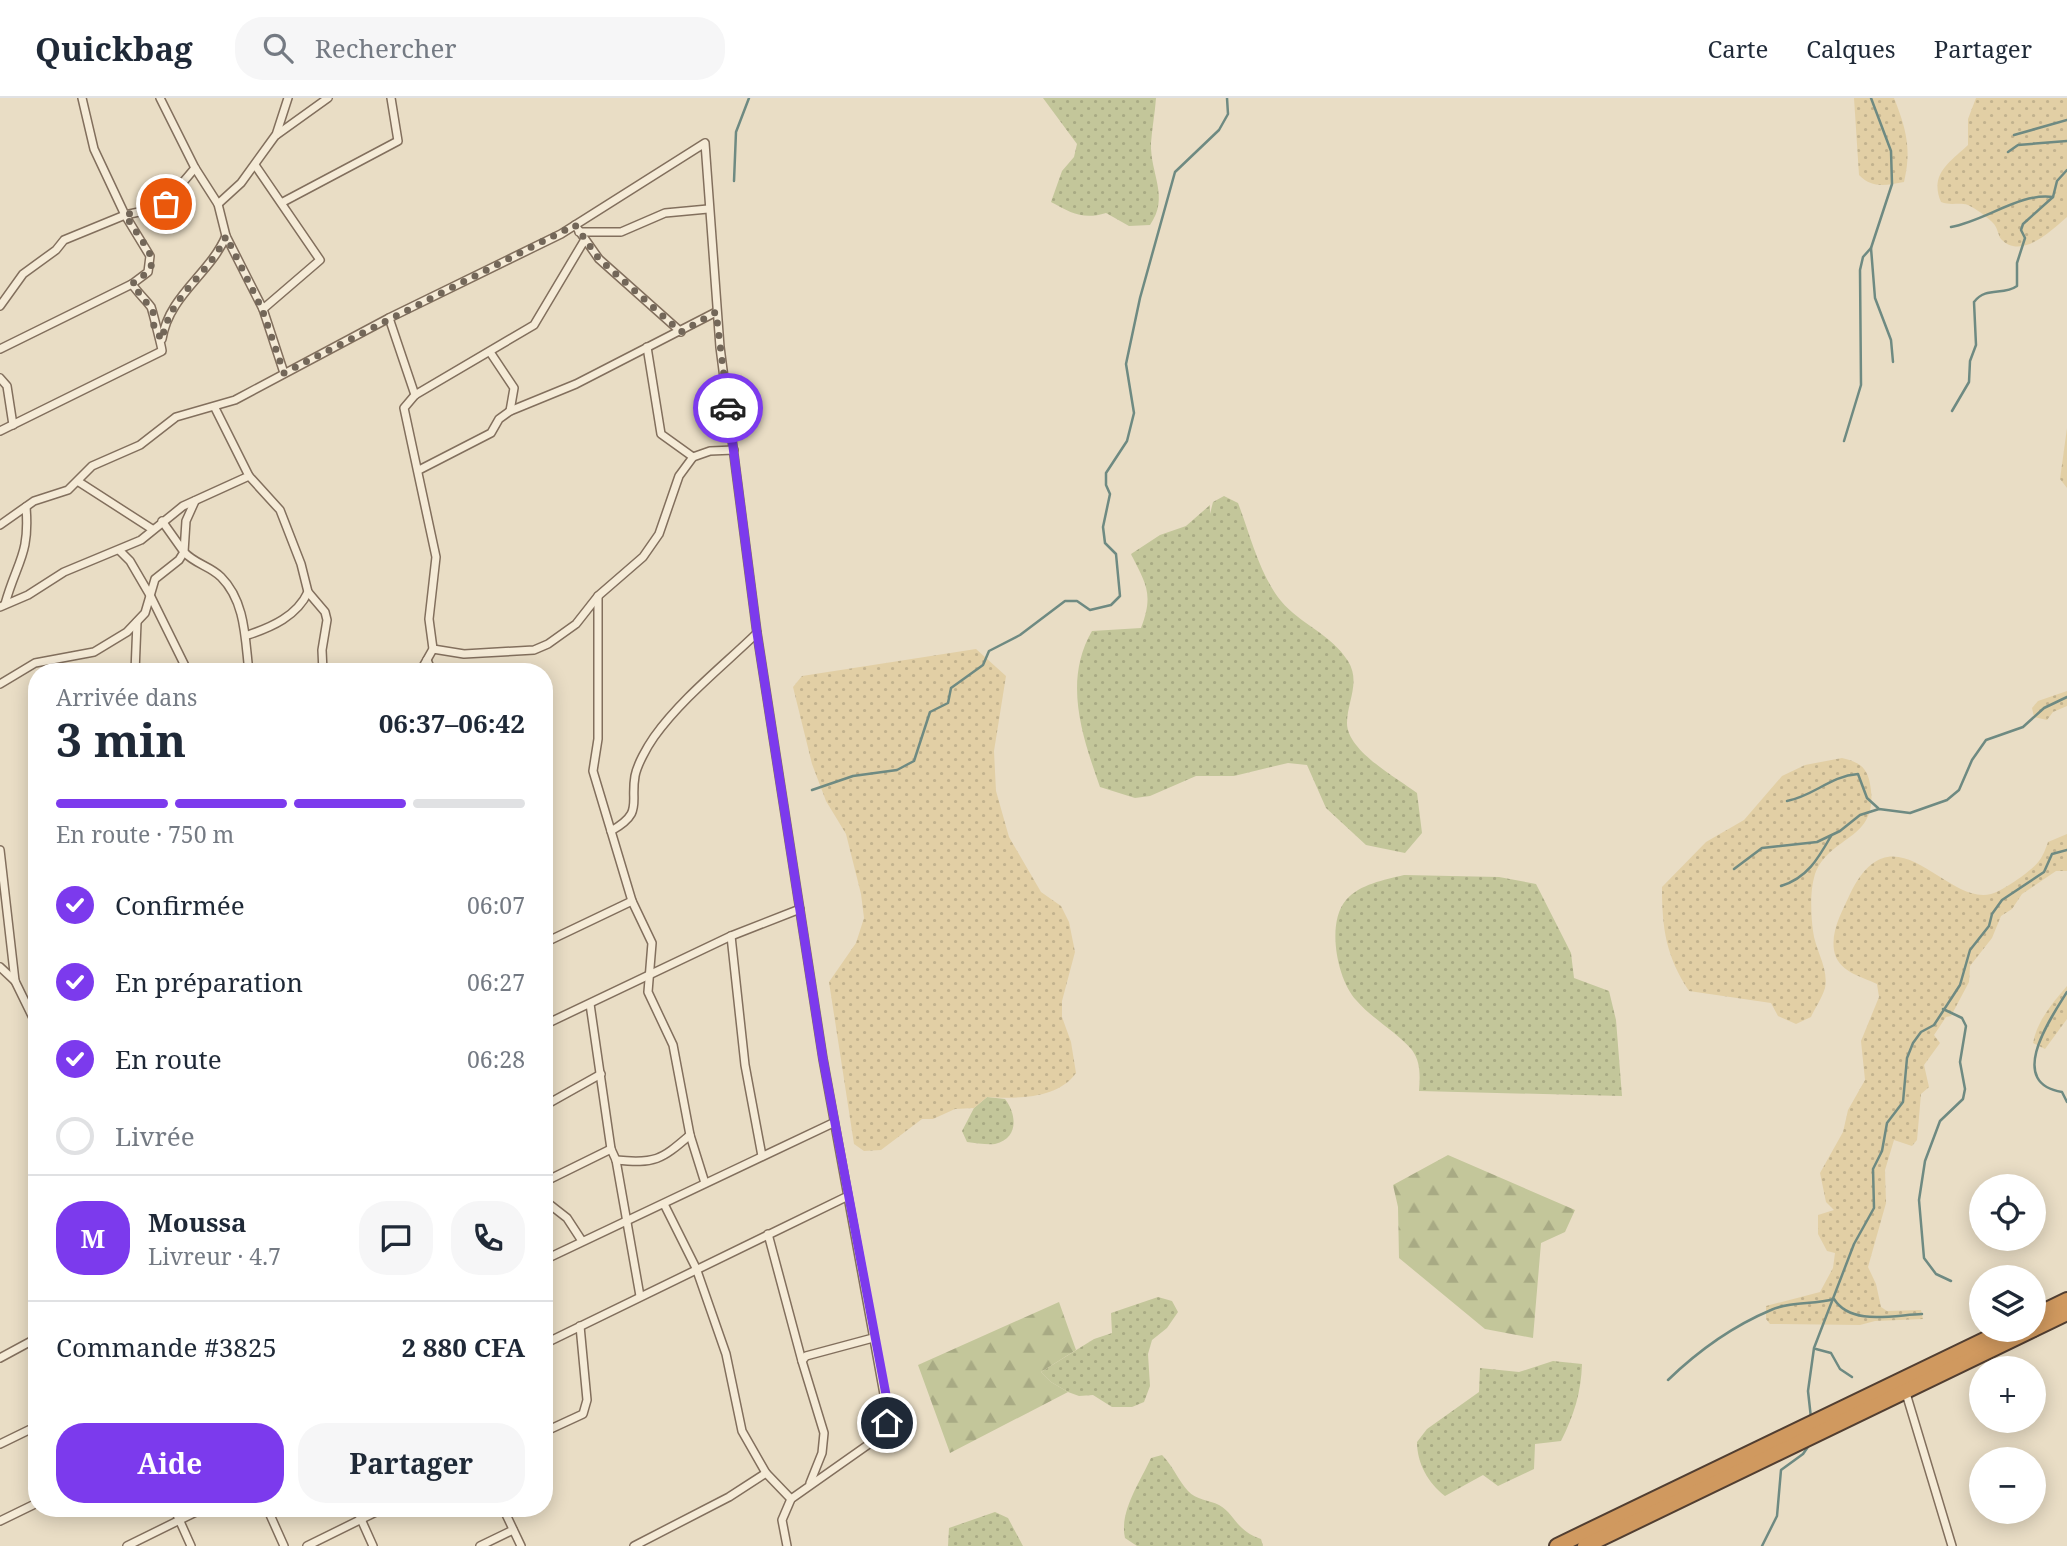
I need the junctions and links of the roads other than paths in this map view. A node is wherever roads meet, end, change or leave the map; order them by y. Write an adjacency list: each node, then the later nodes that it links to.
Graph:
1 (82, 98): 12 (street)
2 (160, 98): 8 (street)
3 (288, 98): 6 (street)
4 (328, 98): 6 (street)
5 (391, 98): 9 (street)
6 (275, 136): 7 (street)
7 (255, 166): 9 (street); 10 (street)
8 (195, 168): 10 (street); 12 (street)
9 (283, 202): 18 (street)
10 (218, 204): 14 (street)
11 (708, 209): 13 (street); 13 (street); 19 (street)
12 (125, 215): 16 (street); 17 (street)
13 (577, 228): 15 (street); 20 (street)
14 (226, 236): 18 (street); 22 (street)
15 (584, 241): 21 (street); 25 (street)
16 (132, 284): 22 (street); 24 (street)
17 (0, 306)
18 (262, 309): 26 (street)
19 (716, 312): 21 (street); 33 (street)
20 (389, 318): 26 (street); 28 (street)
21 (681, 332): 23 (street)
22 (162, 340): 31 (street)
23 (647, 347): 30 (street); 34 (street)
24 (0, 349)
25 (490, 352): 28 (street); 30 (street)
26 (284, 373): 29 (street)
27 (0, 378): 31 (street)
28 (415, 395): 35 (street)
29 (215, 408): 36 (street); 37 (street)
30 (510, 411): 35 (street)
31 (6, 428): 32 (street)
32 (0, 439)
33 (734, 450): 34 (street); 50 (street)
34 (693, 457): 46 (street)
35 (419, 470): 52 (street)
36 (249, 476): 38 (street); 45 (street)
37 (79, 482): 39 (street); 42 (street)
38 (195, 501): 40 (street); 44 (street)
39 (26, 507): 41 (street); 48 (street)
40 (162, 521): 42 (street); 44 (street)
41 (0, 525)
42 (152, 529): 43 (street)
43 (119, 550): 47 (street); 48 (street)
44 (184, 552): 47 (street); 51 (street)
45 (308, 592): 51 (street); 58 (street)
46 (598, 596): 52 (street); 63 (street)
47 (151, 597): 49 (street); 56 (street)
48 (3, 605)
49 (136, 622): 54 (street); 55 (street)
50 (757, 633): 63 (street); 66 (street)
51 (248, 635): 57 (street)
52 (433, 649): 53 (street)
53 (427, 660): 59 (street); 60 (street)
54 (38, 663)
55 (135, 663)
56 (184, 663)
57 (249, 663)
58 (323, 663)
59 (425, 663)
60 (428, 663)
61 (28, 669): 62 (street)
62 (0, 684)
63 (611, 831): 65 (street)
64 (0, 850): 71 (street)
65 (632, 901): 68 (street); 70 (street)
66 (800, 909): 67 (street); 77 (street)
67 (731, 936): 70 (street); 80 (street)
68 (553, 939)
69 (0, 967): 71 (street)
70 (648, 976): 72 (street); 78 (street)
71 (15, 981): 73 (street)
72 (590, 1004): 74 (street); 75 (street)
73 (28, 1008)
74 (553, 1021)
75 (601, 1074): 76 (street); 79 (street)
76 (553, 1101)
77 (834, 1123): 80 (street); 84 (street)
78 (690, 1135): 81 (street); 83 (street)
79 (611, 1149): 81 (street); 82 (street)
80 (762, 1156): 83 (street)
81 (616, 1160): 87 (street)
82 (553, 1178)
83 (705, 1183): 85 (street)
84 (846, 1197): 88 (street); 98 (street)
85 (664, 1204): 87 (street); 91 (street)
86 (553, 1207): 89 (street)
87 (626, 1220): 89 (street); 92 (street)
88 (768, 1234): 91 (street); 104 (street)
89 (582, 1241): 90 (street)
90 (553, 1256)
91 (696, 1268): 92 (street); 109 (street)
92 (640, 1296): 97 (street)
93 (2067, 1300): 94 (highway)
94 (2046, 1310)
95 (2067, 1313): 96 (highway)
96 (2046, 1324)
97 (580, 1326): 99 (street); 106 (street)
98 (873, 1338): 104 (street); 110 (street)
99 (553, 1340)
100 (1979, 1342): 132 (highway)
101 (2007, 1342): 105 (highway)
102 (28, 1343): 103 (street)
103 (0, 1358)
104 (802, 1361): 110 (street)
105 (1905, 1390): 133 (highway); 134 (street)
106 (553, 1428)
107 (28, 1430): 108 (street)
108 (0, 1444)
109 (766, 1473): 111 (street); 130 (street)
110 (809, 1483): 111 (street)
111 (791, 1499): 131 (street)
112 (28, 1507): 120 (street)
113 (177, 1517): 121 (street)
114 (187, 1517): 121 (street)
115 (271, 1517): 125 (street)
116 (360, 1517): 119 (street)
117 (367, 1517): 119 (street)
118 (507, 1517): 122 (street)
119 (361, 1520): 126 (street); 127 (street)
120 (0, 1521)
121 (179, 1521): 123 (street); 124 (street)
122 (513, 1530): 128 (street); 129 (street)
123 (127, 1546)
124 (191, 1546)
125 (284, 1546)
126 (307, 1546)
127 (373, 1546)
128 (480, 1546)
129 (521, 1546)
130 (634, 1546)
131 (787, 1546)
132 (1557, 1546)
133 (1585, 1546)
134 (1952, 1546)

